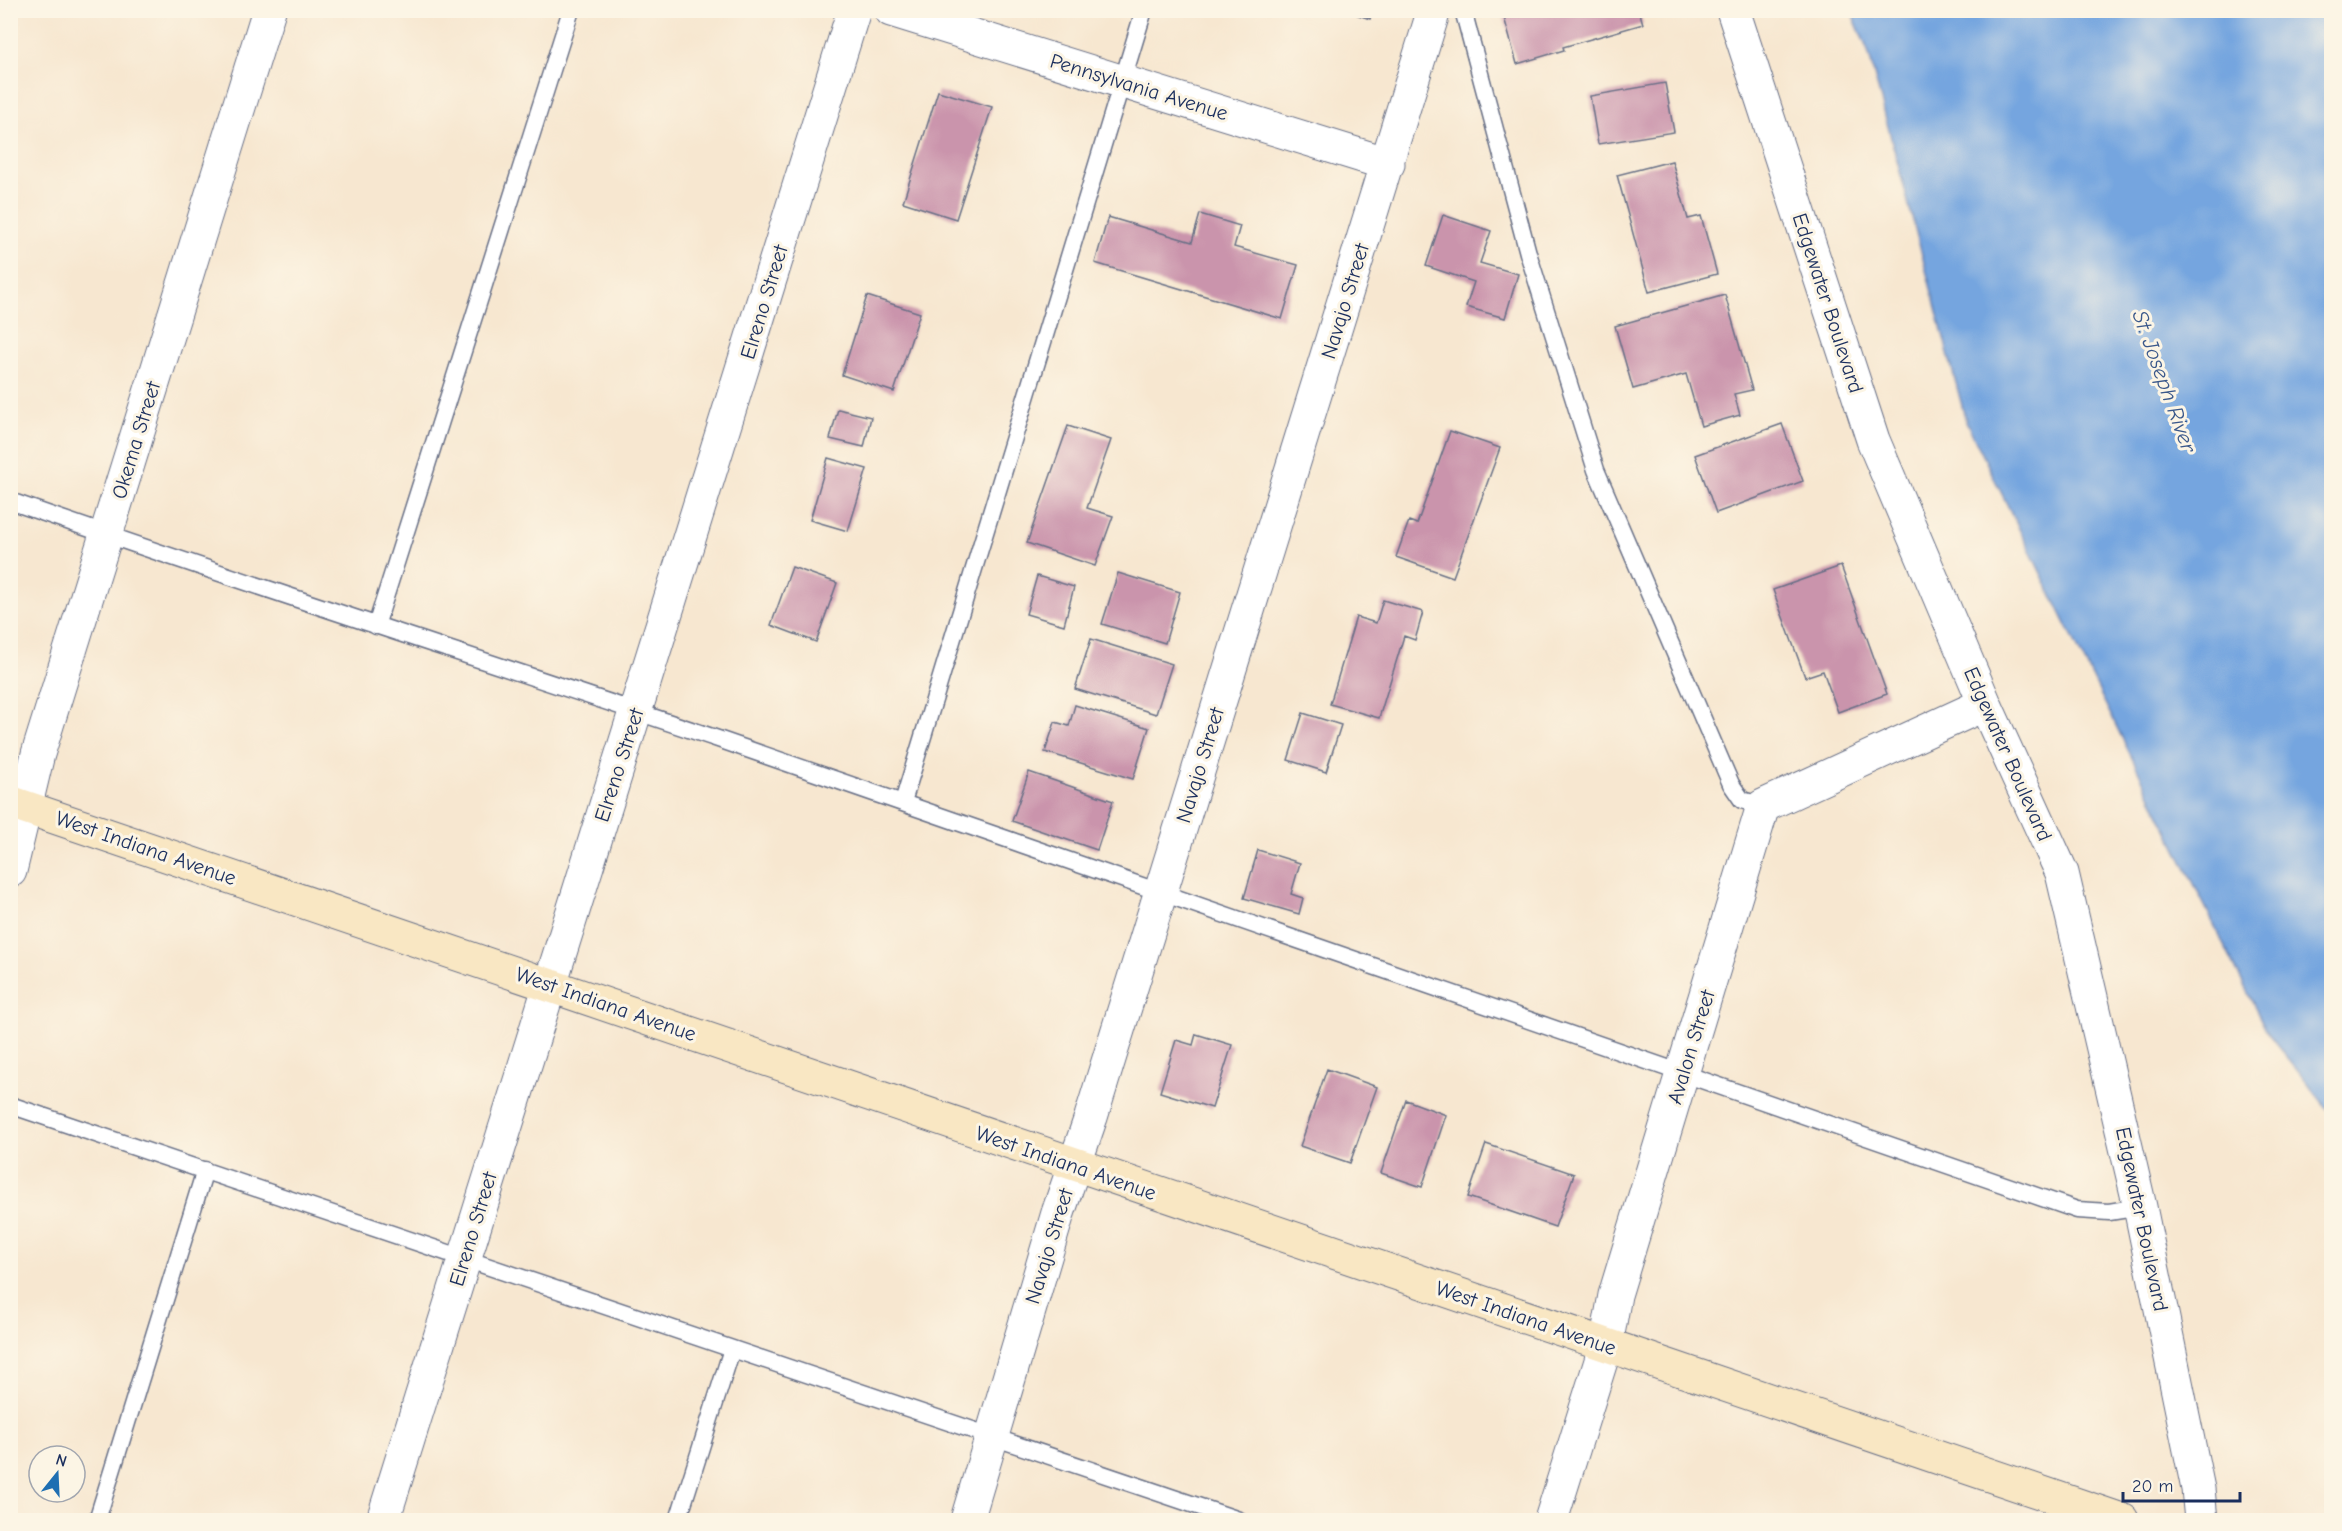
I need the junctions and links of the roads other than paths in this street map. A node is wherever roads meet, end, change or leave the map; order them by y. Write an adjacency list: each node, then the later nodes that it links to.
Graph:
1 (269, 10): 12 (street, Okema Street)
2 (571, 10): 13 (lane)
3 (854, 10): 15 (street, Elreno Street)
4 (891, 10): 9 (street, Pennsylvania Avenue)
5 (1144, 10): 9 (lane)
6 (1434, 10): 10 (street, Navajo Street)
7 (1463, 10): 18 (lane)
8 (1733, 10): 14 (street, Edgewater Boulevard)
9 (1121, 82): 10 (street, Pennsylvania Avenue); 16 (lane)
10 (1388, 164): 20 (street, Navajo Street)
11 (10, 501): 12 (lane)
12 (107, 535): 13 (lane); 17 (street, Okema Street)
13 (376, 626): 15 (lane)
14 (1985, 704): 18 (street); 26 (street, Edgewater Boulevard)
15 (636, 711): 16 (lane); 21 (street, Elreno Street)
16 (903, 802): 20 (lane)
17 (17, 804): 19 (street, Okema Street); 21 (street, West Indiana Avenue)
18 (1763, 806): 22 (street, Avalon Street)
19 (10, 871)
20 (1161, 890): 22 (lane); 24 (street, Navajo Street)
21 (549, 984): 24 (street, West Indiana Avenue); 27 (street, Elreno Street)
22 (1684, 1072): 26 (lane); 28 (street, Avalon Street)
23 (10, 1105): 25 (lane)
24 (1073, 1166): 28 (street, West Indiana Avenue); 30 (street, Navajo Street)
25 (205, 1170): 27 (lane); 31 (lane)
26 (2140, 1207): 38 (street, Edgewater Boulevard)
27 (464, 1258): 29 (lane); 32 (street, Elreno Street)
28 (1606, 1345): 36 (street, Avalon Street); 37 (street, West Indiana Avenue)
29 (732, 1349): 30 (lane); 33 (lane)
30 (992, 1437): 34 (street, Navajo Street); 35 (lane)
31 (97, 1521)
32 (383, 1521)
33 (678, 1521)
34 (968, 1521)
35 (1239, 1521)
36 (1551, 1521)
37 (2122, 1521)
38 (2201, 1521)

